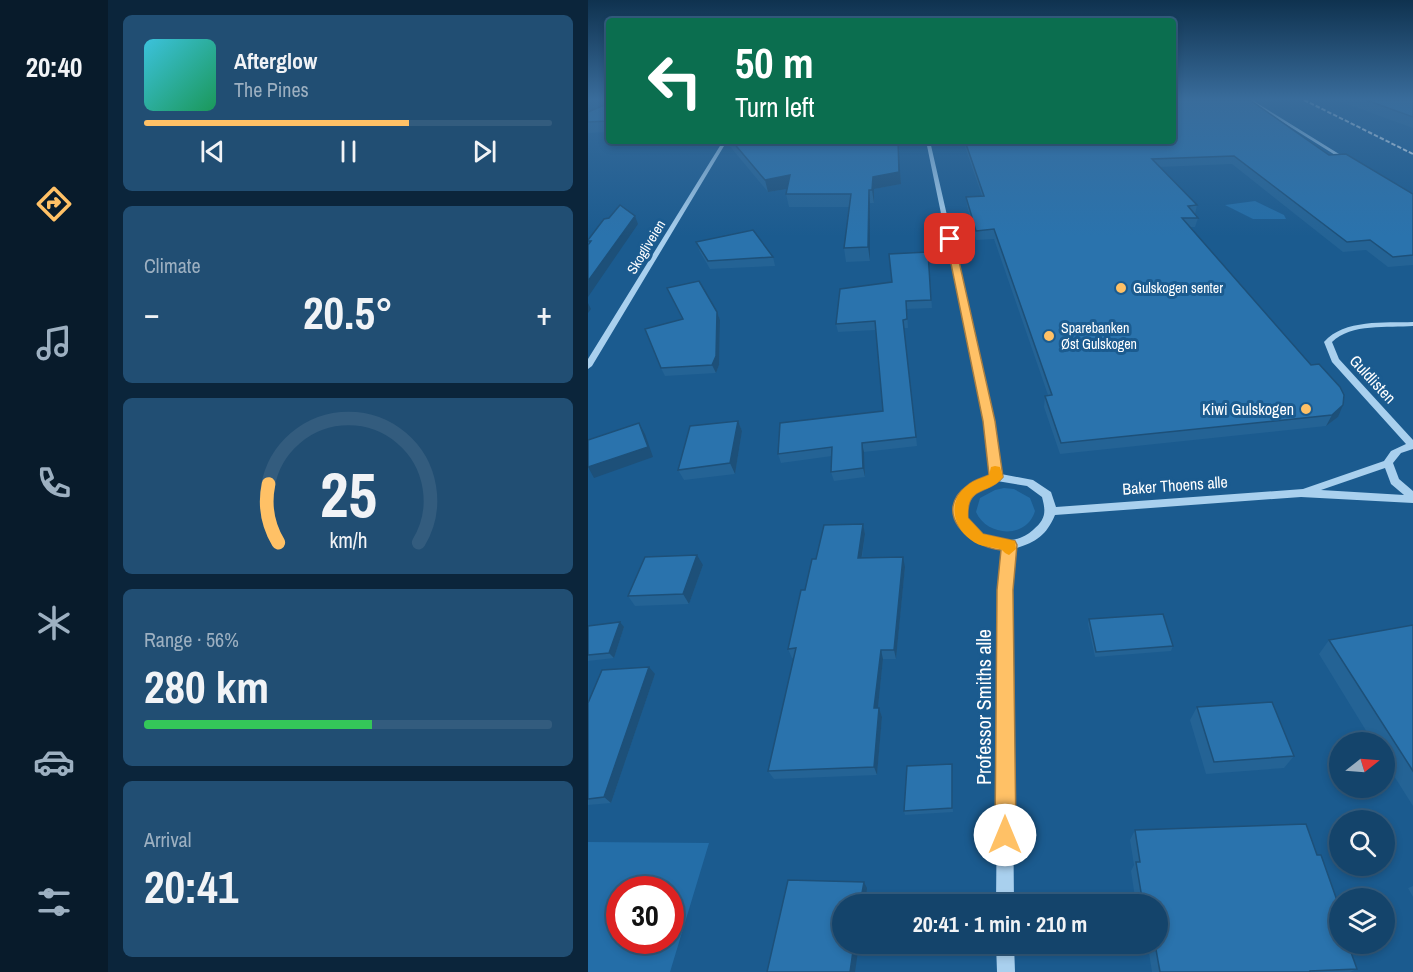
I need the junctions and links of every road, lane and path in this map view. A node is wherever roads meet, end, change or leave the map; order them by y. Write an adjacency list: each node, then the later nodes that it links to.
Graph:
1 (722, 145): 6 (street, Skogliveien)
2 (929, 145): 9 (street)
3 (1323, 145): 4 (street)
4 (1359, 167)
5 (1413, 324): 7 (street, Guldlisten)
6 (588, 366)
7 (1413, 446): 8 (street, Baker Thoens alle)
8 (1388, 463): 10 (street, Baker Thoens alle); 11 (street)
9 (996, 477): 12 (street); 13 (street)
10 (1301, 493): 11 (street, Baker Thoens alle); 12 (street, Baker Thoens alle)
11 (1413, 498)
12 (1052, 511): 13 (street)
13 (1009, 545): 14 (street, Professor Smiths alle)
14 (1005, 894)
15 (1005, 954): 16 (street)
16 (1006, 972)

